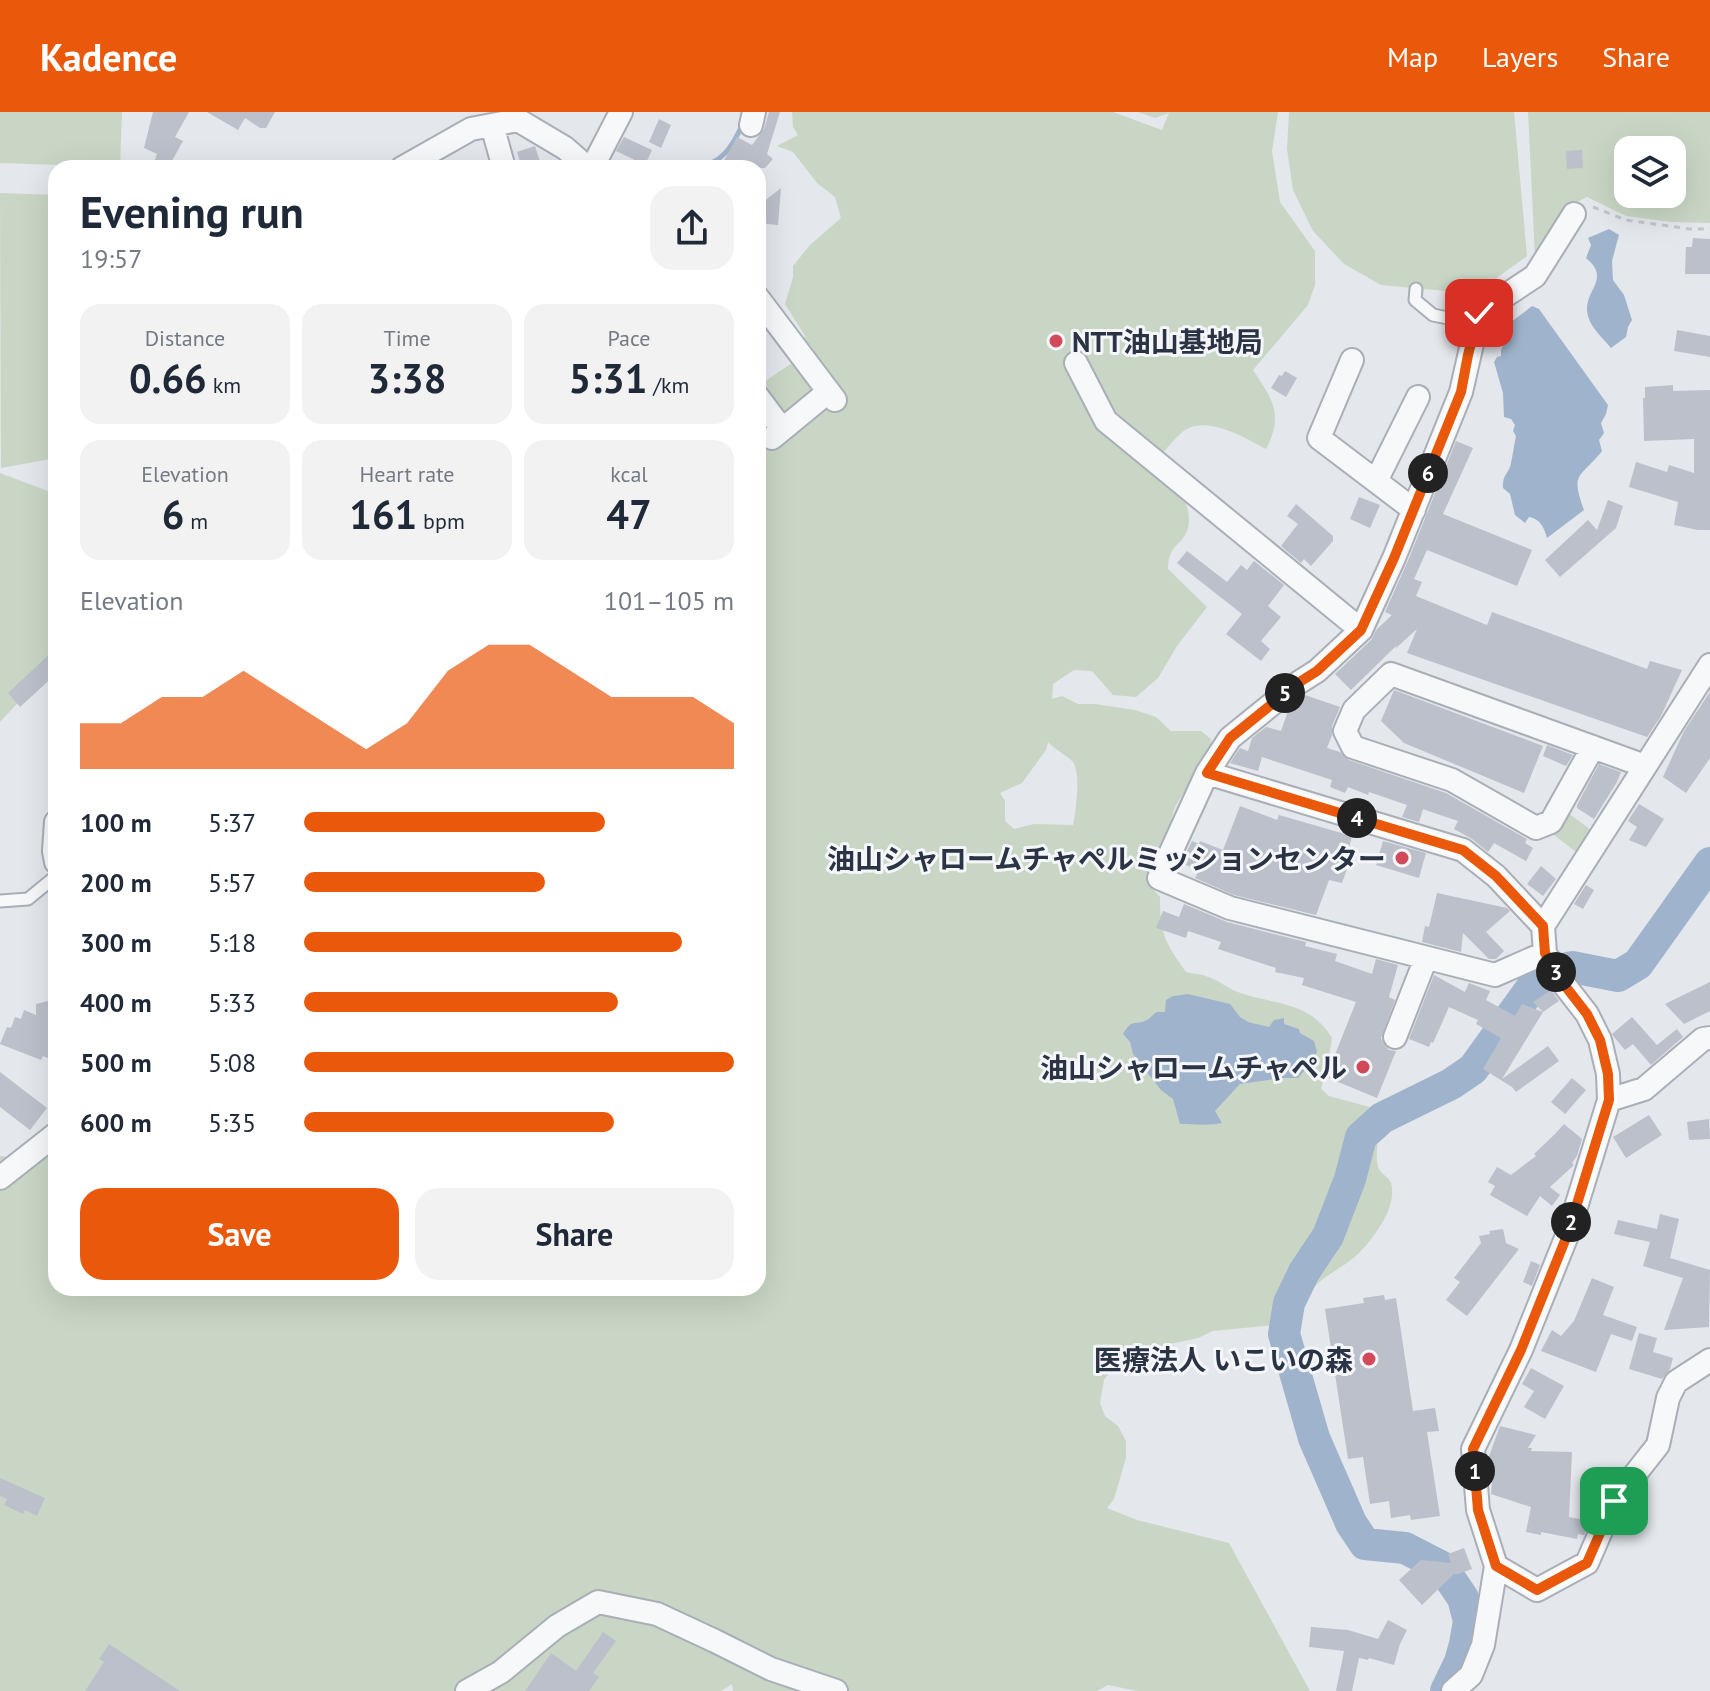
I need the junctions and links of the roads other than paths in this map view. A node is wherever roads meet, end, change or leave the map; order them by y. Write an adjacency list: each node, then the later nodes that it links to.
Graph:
1 (621, 112): 7 (street)
2 (519, 116): 3 (street); 6 (street)
3 (492, 125): 4 (street); 5 (street)
4 (416, 160)
5 (502, 160)
6 (580, 160)
7 (594, 160)
8 (1574, 214): 11 (street)
9 (1416, 289): 11 (lane)
10 (766, 309): 15 (street)
11 (1478, 320): 17 (street)
12 (1352, 360): 16 (street)
13 (1076, 363): 18 (street)
14 (1418, 397): 16 (street)
15 (766, 413)
16 (1376, 481): 17 (street)
17 (1414, 510): 18 (street)
18 (1361, 630): 22 (street)
19 (1710, 665): 21 (street)
20 (1593, 747): 20 (street); 21 (street)
21 (1645, 766): 25 (street)
22 (1207, 773): 25 (street); 27 (street)
23 (48, 883): 24 (lane)
24 (0, 901)
25 (1543, 926): 26 (street)
26 (1545, 953): 27 (street); 30 (street)
27 (1426, 958): 28 (street)
28 (1395, 1037)
29 (1710, 1038): 30 (street)
30 (1609, 1100): 34 (street)
31 (48, 1140): 32 (street)
32 (0, 1178)
33 (1710, 1360): 34 (street)
34 (1496, 1566): 37 (street)
35 (467, 1691): 36 (street)
36 (836, 1691)
37 (1453, 1691)

